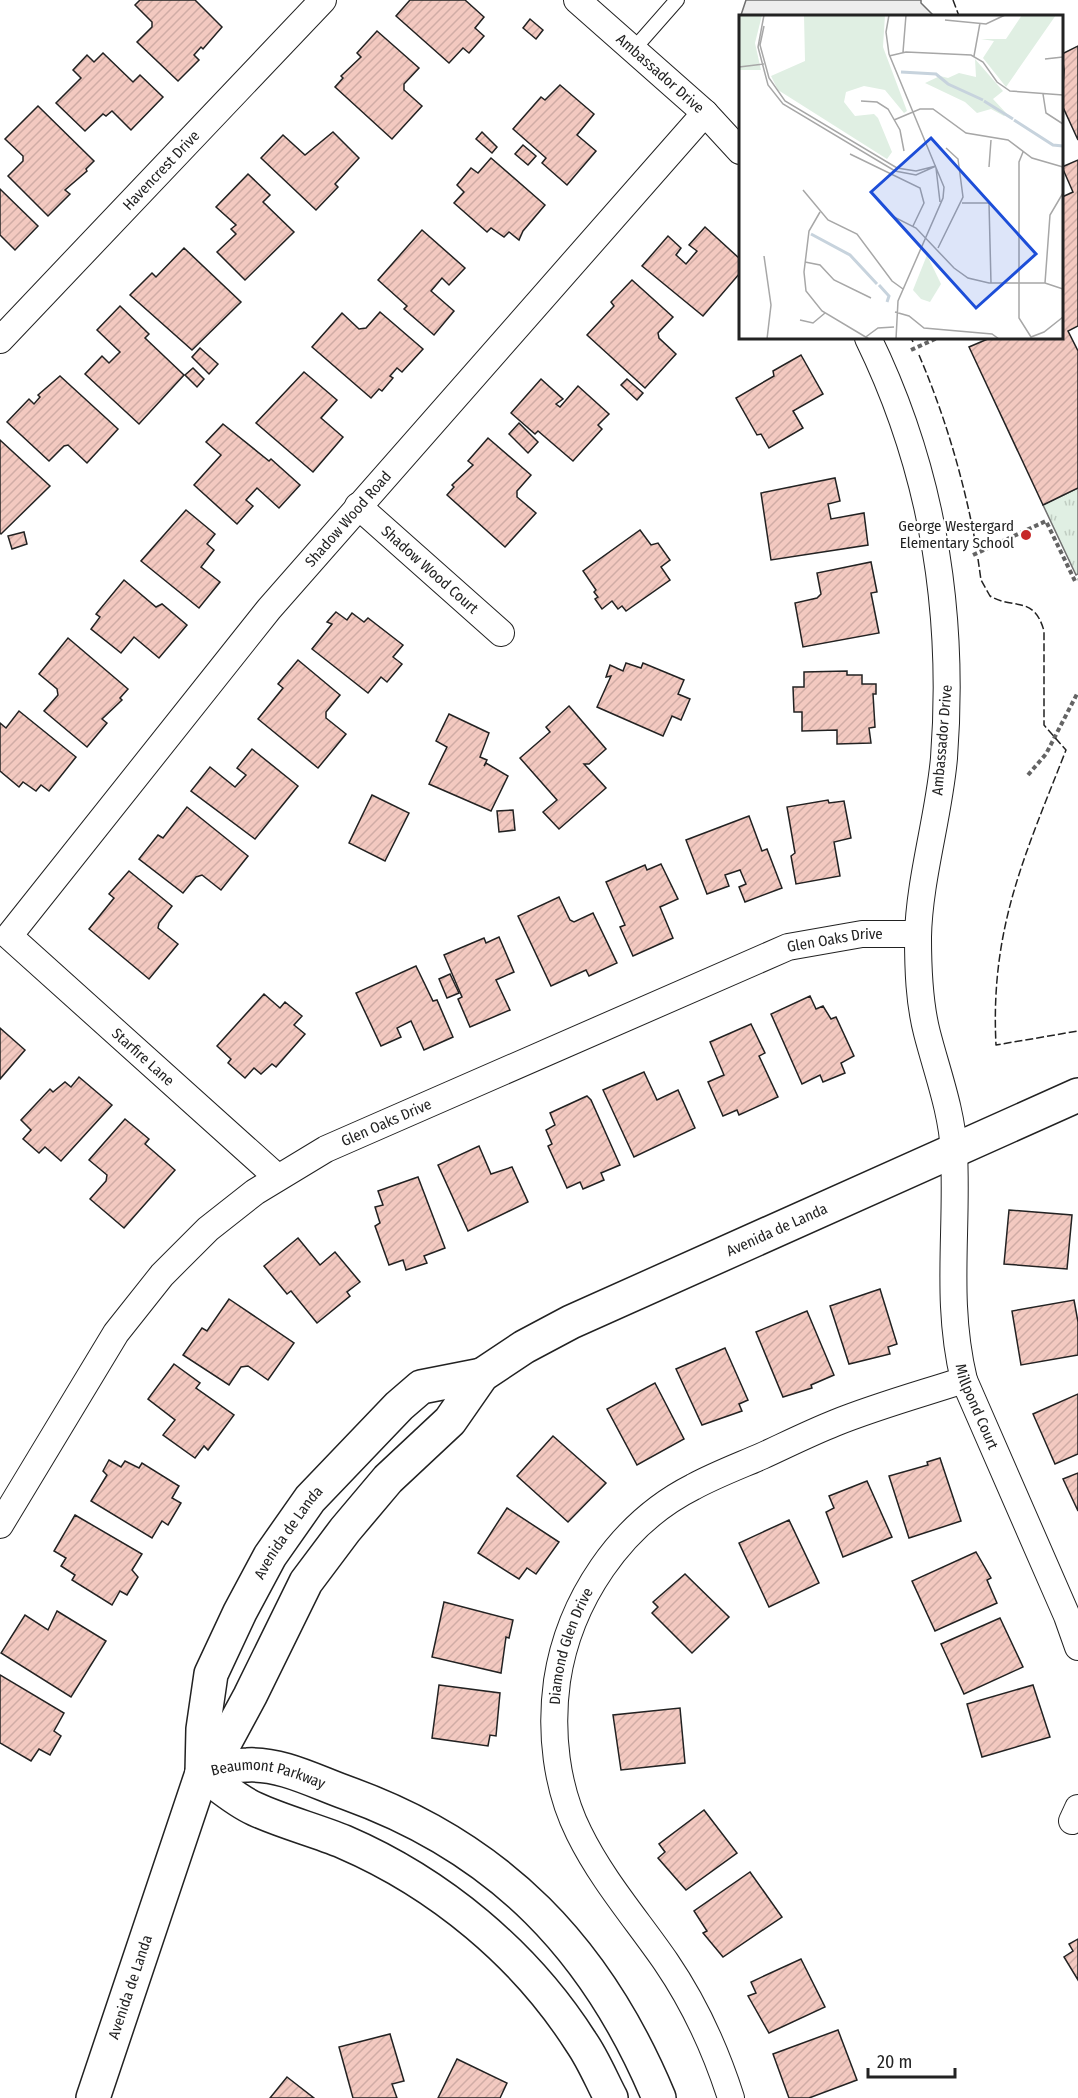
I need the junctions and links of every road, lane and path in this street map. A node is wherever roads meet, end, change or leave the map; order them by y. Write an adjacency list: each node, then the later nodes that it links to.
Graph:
1 (323, 0): 9 (street, Havencrest Drive)
2 (577, 0): 4 (street, Ambassador Drive)
3 (677, 0): 4 (lane)
4 (633, 50): 5 (street, Ambassador Drive)
5 (705, 113): 6 (street, Ambassador Drive); 11 (street, Shadow Wood Road)
6 (739, 149)
7 (868, 339): 17 (street, Ambassador Drive)
8 (935, 339): 10 (path)
9 (0, 340)
10 (912, 350)
11 (358, 506): 14 (street, Shadow Wood Court); 18 (street, Shadow Wood Road)
12 (973, 555): 13 (path)
13 (1078, 580)
14 (501, 633)
15 (1078, 692): 16 (path)
16 (1028, 775)
17 (918, 934): 20 (street, Ambassador Drive); 21 (street, Glen Oaks Drive)
18 (9, 936): 21 (street, Starfire Lane)
19 (1078, 1095): 20 (street, Avenida de Landa)
20 (954, 1150): 22 (street, Avenida de Landa); 23 (street, Millpond Court)
21 (277, 1177): 24 (street, Glen Oaks Drive)
22 (482, 1375): 26 (street, Avenida de Landa); 26 (street, Avenida de Landa)
23 (964, 1380): 25 (street, Millpond Court); 30 (street, Diamond Glen Drive)
24 (0, 1525)
25 (1078, 1647)
26 (202, 1773): 27 (street, Avenida de Landa); 28 (street, Beaumont Parkway); 29 (street, Beaumont Parkway)
27 (93, 2098)
28 (611, 2098)
29 (658, 2098)
30 (731, 2098)

